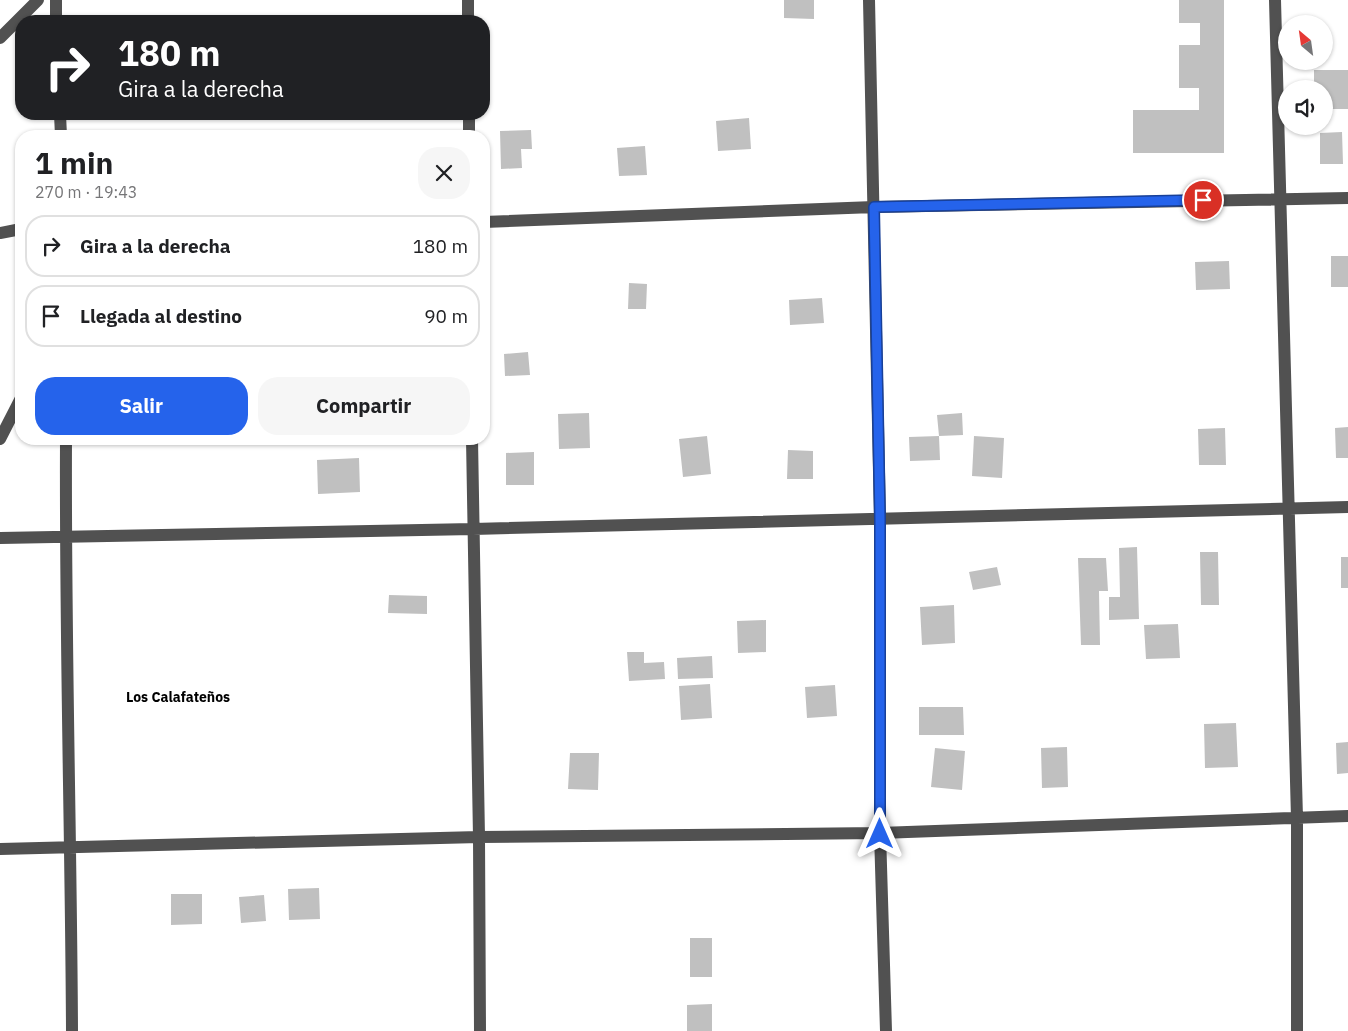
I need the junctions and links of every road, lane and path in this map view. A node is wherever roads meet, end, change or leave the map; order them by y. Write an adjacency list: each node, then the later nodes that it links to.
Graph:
1 (38, 0): 6 (street)
2 (56, 0): 7 (street)
3 (468, 0): 8 (street)
4 (869, 0): 13 (street)
5 (1275, 0): 12 (street)
6 (23, 15)
7 (56, 15)
8 (468, 15)
9 (15, 23): 10 (street)
10 (0, 38)
11 (1348, 198): 12 (street)
12 (1280, 199): 13 (street); 22 (street)
13 (874, 207): 14 (street); 23 (street)
14 (490, 222)
15 (15, 230): 16 (street)
16 (0, 232)
17 (15, 410): 18 (street)
18 (0, 439)
19 (66, 445): 25 (street)
20 (472, 445): 24 (street)
21 (1348, 507): 22 (street)
22 (1288, 508): 23 (street); 28 (street)
23 (880, 519): 24 (street); 29 (street)
24 (473, 530): 25 (street); 30 (street)
25 (65, 536): 26 (street); 31 (street)
26 (0, 538)
27 (1348, 816): 28 (street)
28 (1297, 818): 29 (street); 36 (street)
29 (880, 834): 30 (street); 35 (street)
30 (479, 837): 31 (street); 34 (street)
31 (72, 848): 32 (street); 33 (street)
32 (0, 849)
33 (72, 1031)
34 (480, 1031)
35 (886, 1031)
36 (1297, 1031)

